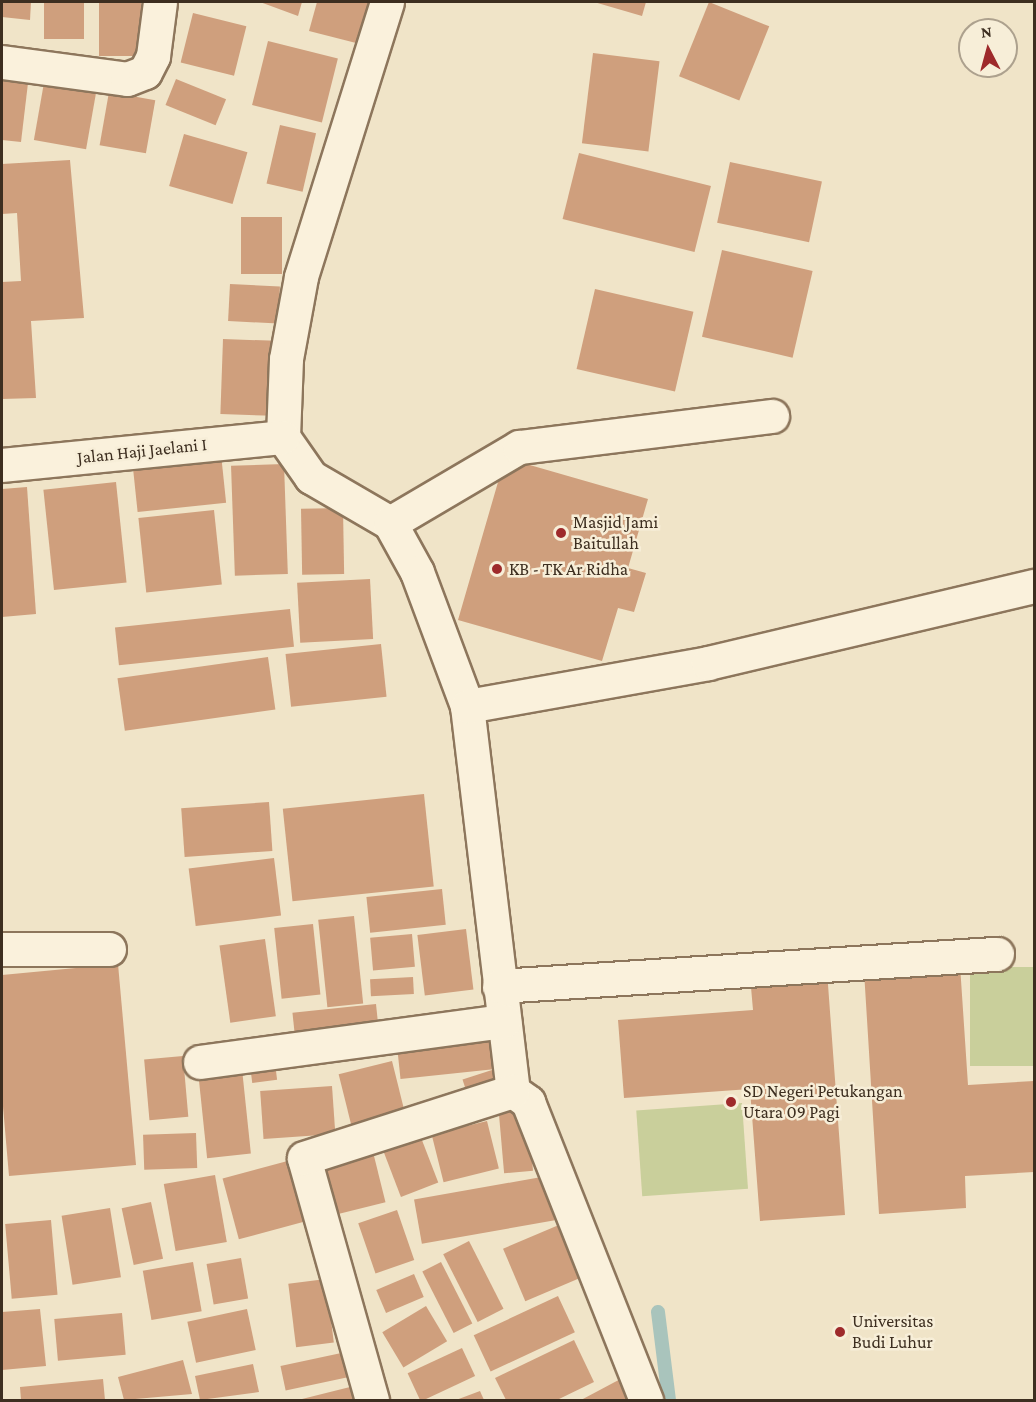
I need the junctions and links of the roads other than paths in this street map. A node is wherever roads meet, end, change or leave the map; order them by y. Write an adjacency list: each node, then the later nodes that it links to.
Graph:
1 (160, 2): 3 (street)
2 (387, 2): 5 (street)
3 (2, 62)
4 (772, 416): 7 (street)
5 (284, 437): 6 (street, Jalan Haji Jaelani I); 7 (street)
6 (2, 465)
7 (390, 524): 9 (street)
8 (1035, 586): 9 (street)
9 (467, 706): 13 (street)
10 (2, 949): 11 (street)
11 (109, 949)
12 (997, 954): 13 (street)
13 (499, 986): 14 (street)
14 (504, 1021): 15 (street); 16 (street)
15 (200, 1062)
16 (513, 1091): 17 (street); 18 (street)
17 (372, 1401)
18 (646, 1401)

